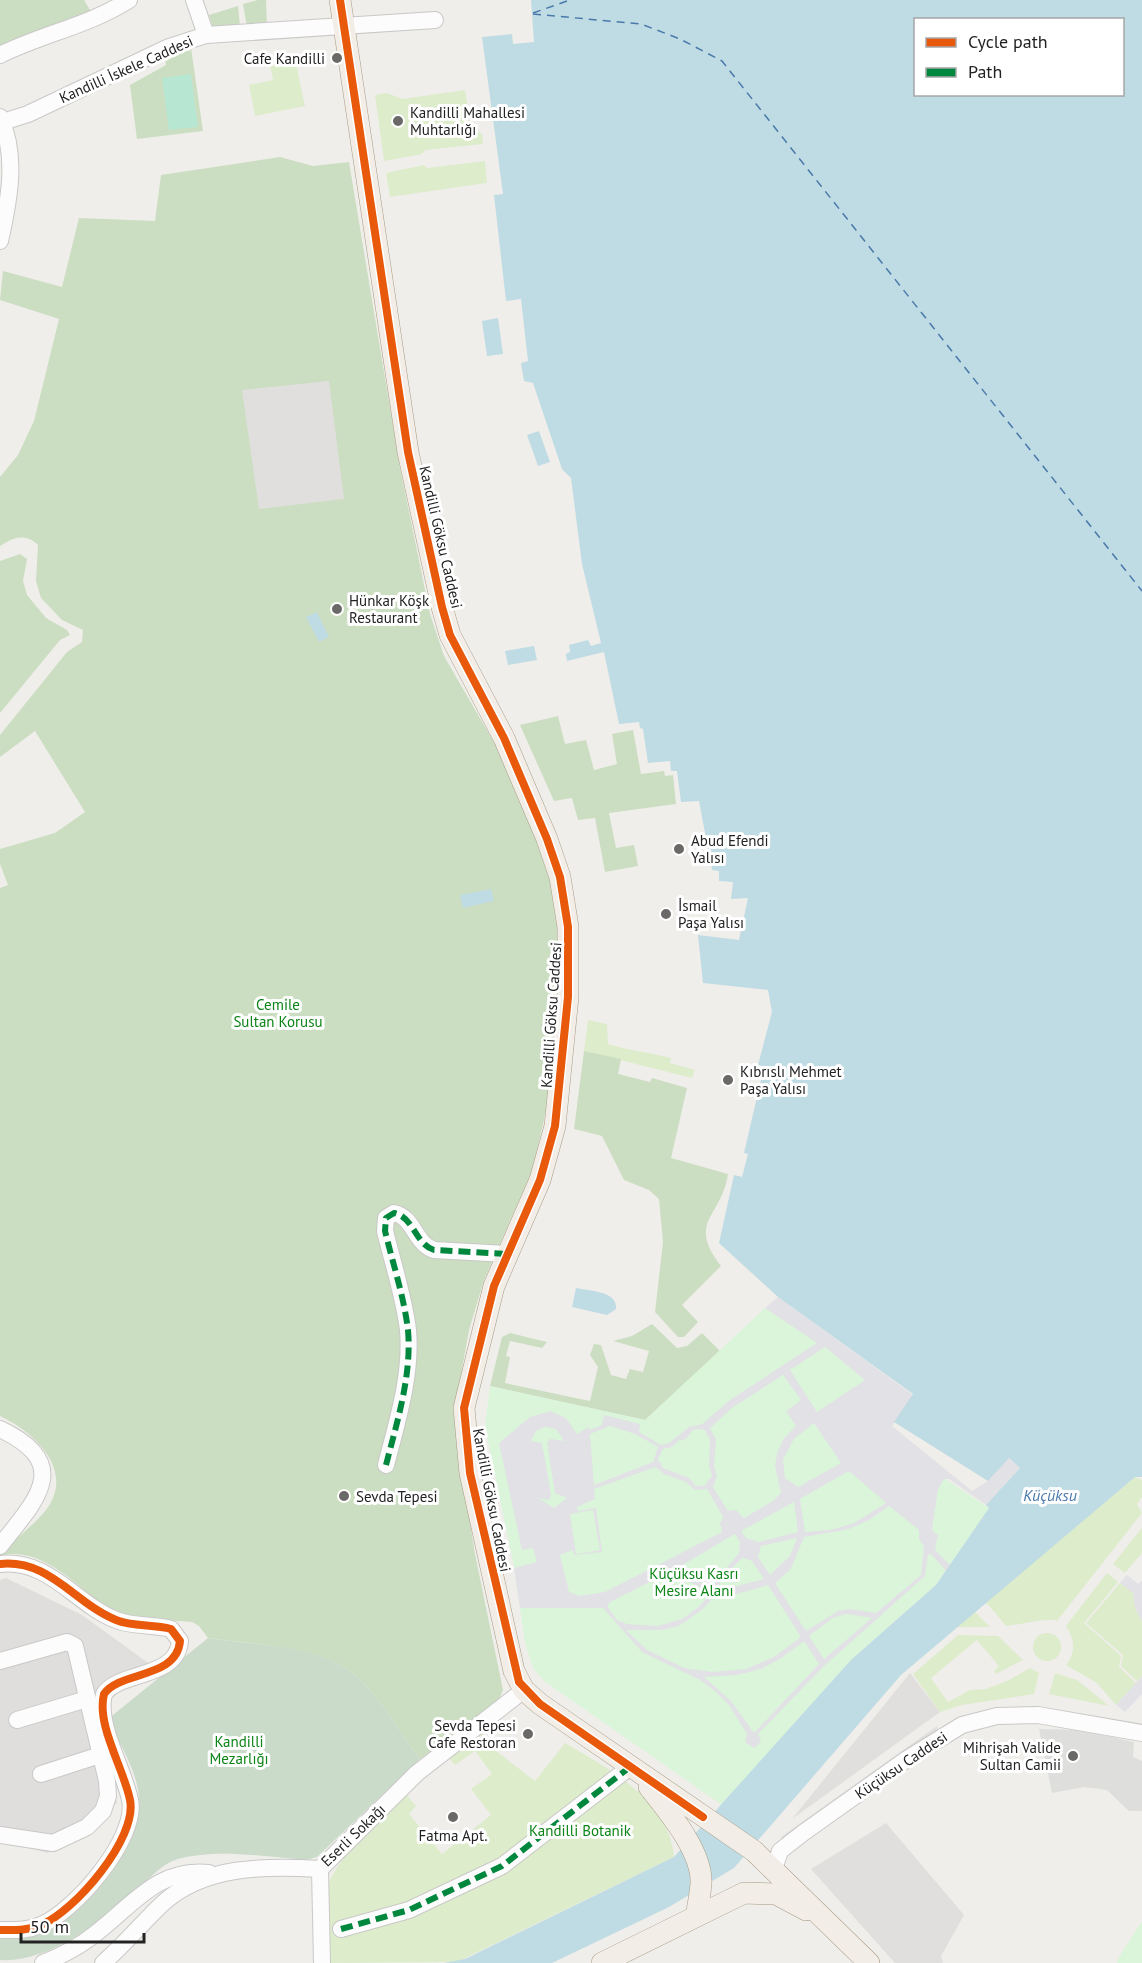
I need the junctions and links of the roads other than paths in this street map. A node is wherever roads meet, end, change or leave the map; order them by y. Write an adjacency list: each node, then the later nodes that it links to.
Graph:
1 (129, 0): 7 (street)
2 (194, 0): 6 (street)
3 (339, 0): 5 (main road, Kandilli Göksu Caddesi)
4 (435, 20): 5 (street, Kandilli İskele Caddesi)
5 (342, 26): 6 (street, Kandilli İskele Caddesi); 10 (main road, Kandilli Göksu Caddesi)
6 (206, 35): 8 (street, Kandilli İskele Caddesi)
7 (0, 55)
8 (1, 121): 9 (street)
9 (0, 241)
10 (507, 1254): 12 (street); 16 (main road, Kandilli Göksu Caddesi)
11 (0, 1429): 13 (street)
12 (386, 1465)
13 (0, 1546)
14 (0, 1564): 29 (street)
15 (0, 1661): 17 (street)
16 (524, 1690): 21 (main road); 25 (street, Eserli Sokağı)
17 (87, 1699): 18 (street); 20 (street)
18 (17, 1720)
19 (1142, 1733): 24 (street, Küçüksu Caddesi)
20 (100, 1755): 22 (street); 23 (street)
21 (635, 1771): 24 (main road); 27 (main road); 28 (street)
22 (40, 1774)
23 (0, 1835)
24 (777, 1860): 30 (main road)
25 (320, 1869): 26 (street, Eserli Sokağı); 33 (street)
26 (218, 1874): 31 (street); 32 (street, Eserli Sokağı)
27 (696, 1916): 30 (main road); 34 (main road)
28 (341, 1929)
29 (0, 1930)
30 (850, 1943): 35 (main road)
31 (43, 1963)
32 (103, 1963)
33 (322, 1963)
34 (602, 1963)
35 (869, 1963)

